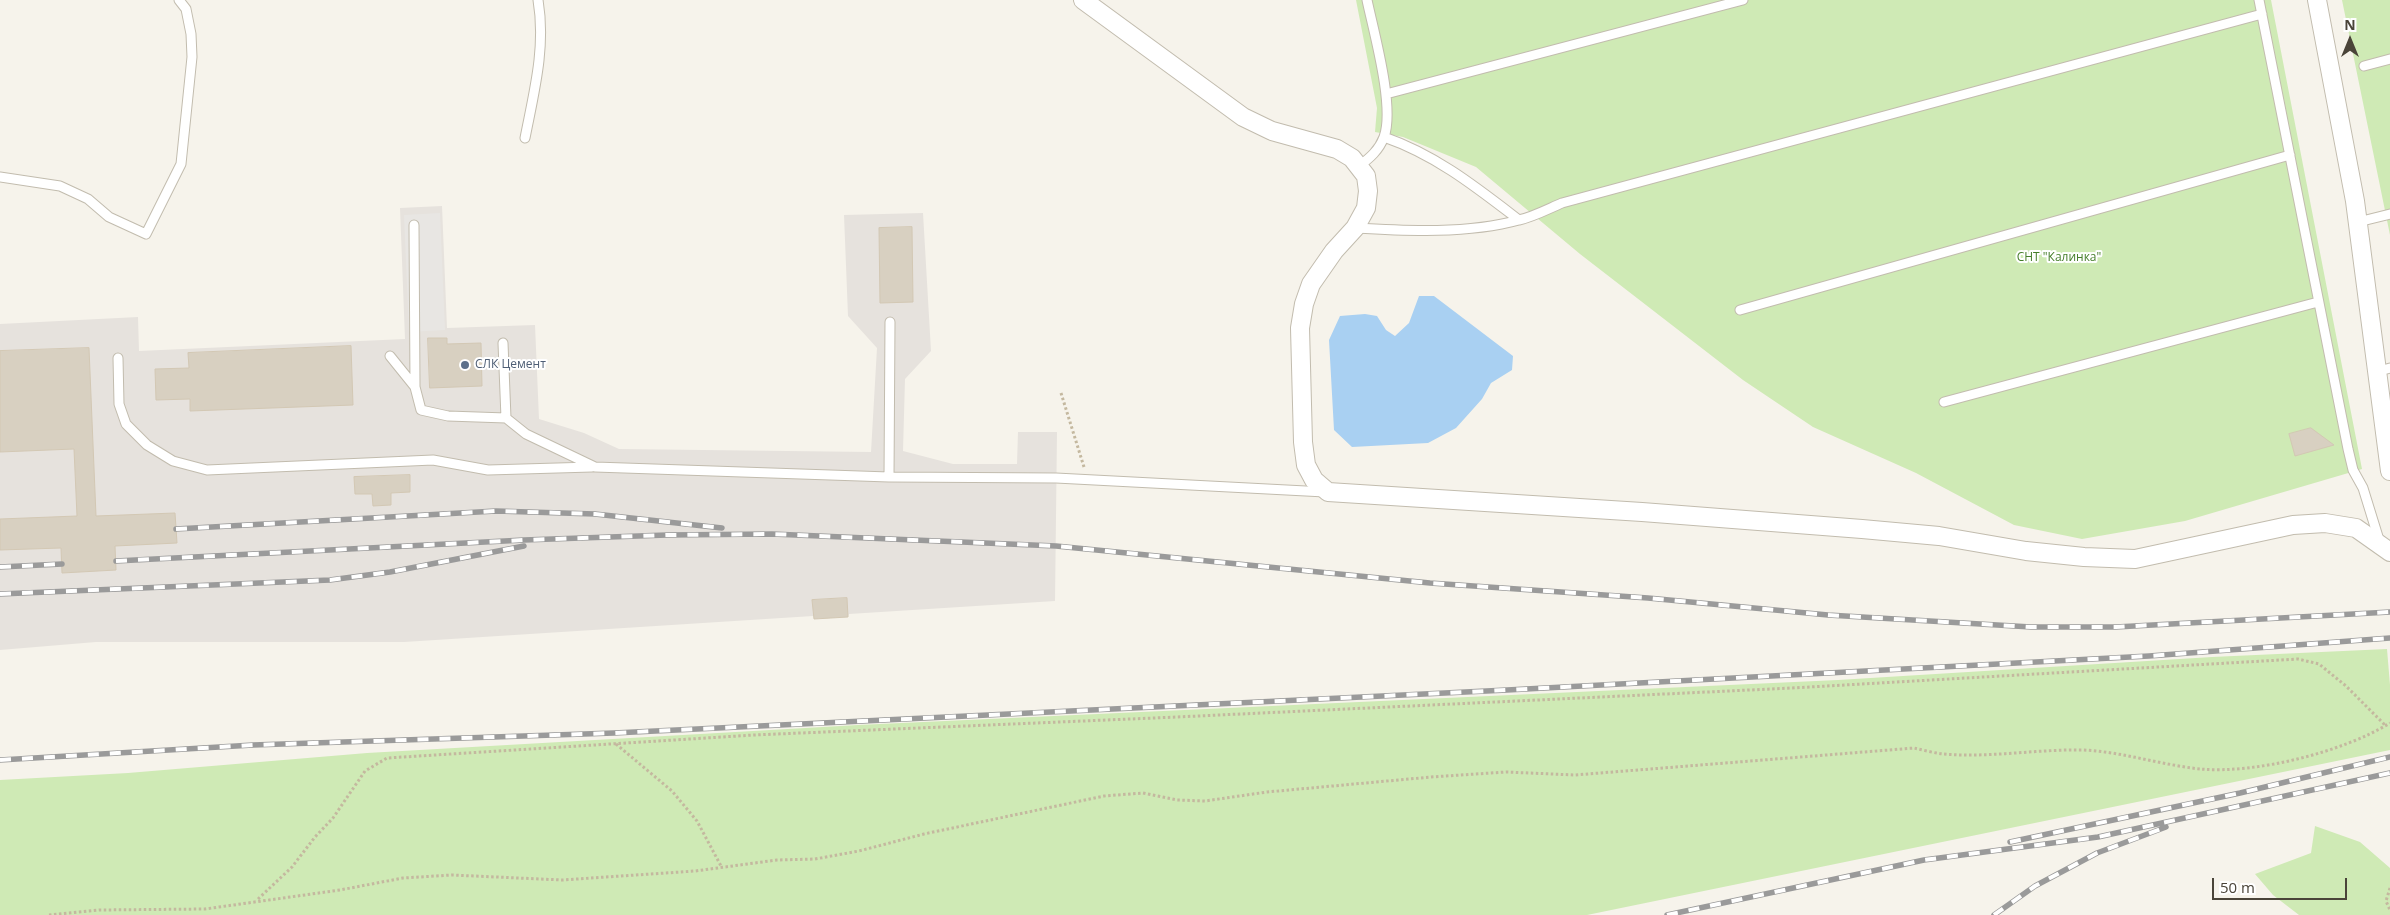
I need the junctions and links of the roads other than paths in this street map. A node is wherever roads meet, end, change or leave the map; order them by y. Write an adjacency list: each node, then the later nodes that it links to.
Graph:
1 (179, 0): 16 (lane)
2 (538, 0): 13 (lane)
3 (1083, 0): 15 (street)
4 (1367, 0): 11 (lane)
5 (1743, 0): 11 (lane)
6 (2259, 0): 8 (lane)
7 (2317, 0): 19 (street)
8 (2262, 14): 14 (lane); 18 (lane)
9 (2390, 59): 10 (lane)
10 (2364, 66)
11 (1386, 94): 12 (lane)
12 (1384, 136): 15 (lane); 18 (lane)
13 (525, 138)
14 (2290, 155): 22 (lane); 23 (lane)
15 (1360, 166): 21 (street)
16 (0, 177)
17 (2390, 214): 19 (lane)
18 (1519, 220): 21 (lane)
19 (2358, 222): 28 (street)
20 (414, 225): 29 (lane)
21 (1355, 228): 35 (street)
22 (2318, 302): 30 (lane); 36 (lane)
23 (1740, 310)
24 (890, 322): 34 (lane)
25 (503, 343): 31 (lane)
26 (390, 356): 29 (lane)
27 (118, 358): 32 (lane)
28 (2384, 369): 33 (street)
29 (415, 387): 31 (lane)
30 (1944, 402)
31 (506, 418): 32 (lane)
32 (595, 467): 34 (lane)
33 (2390, 471)
34 (889, 477): 35 (lane)
35 (1328, 492): 36 (street)
36 (2385, 547)

